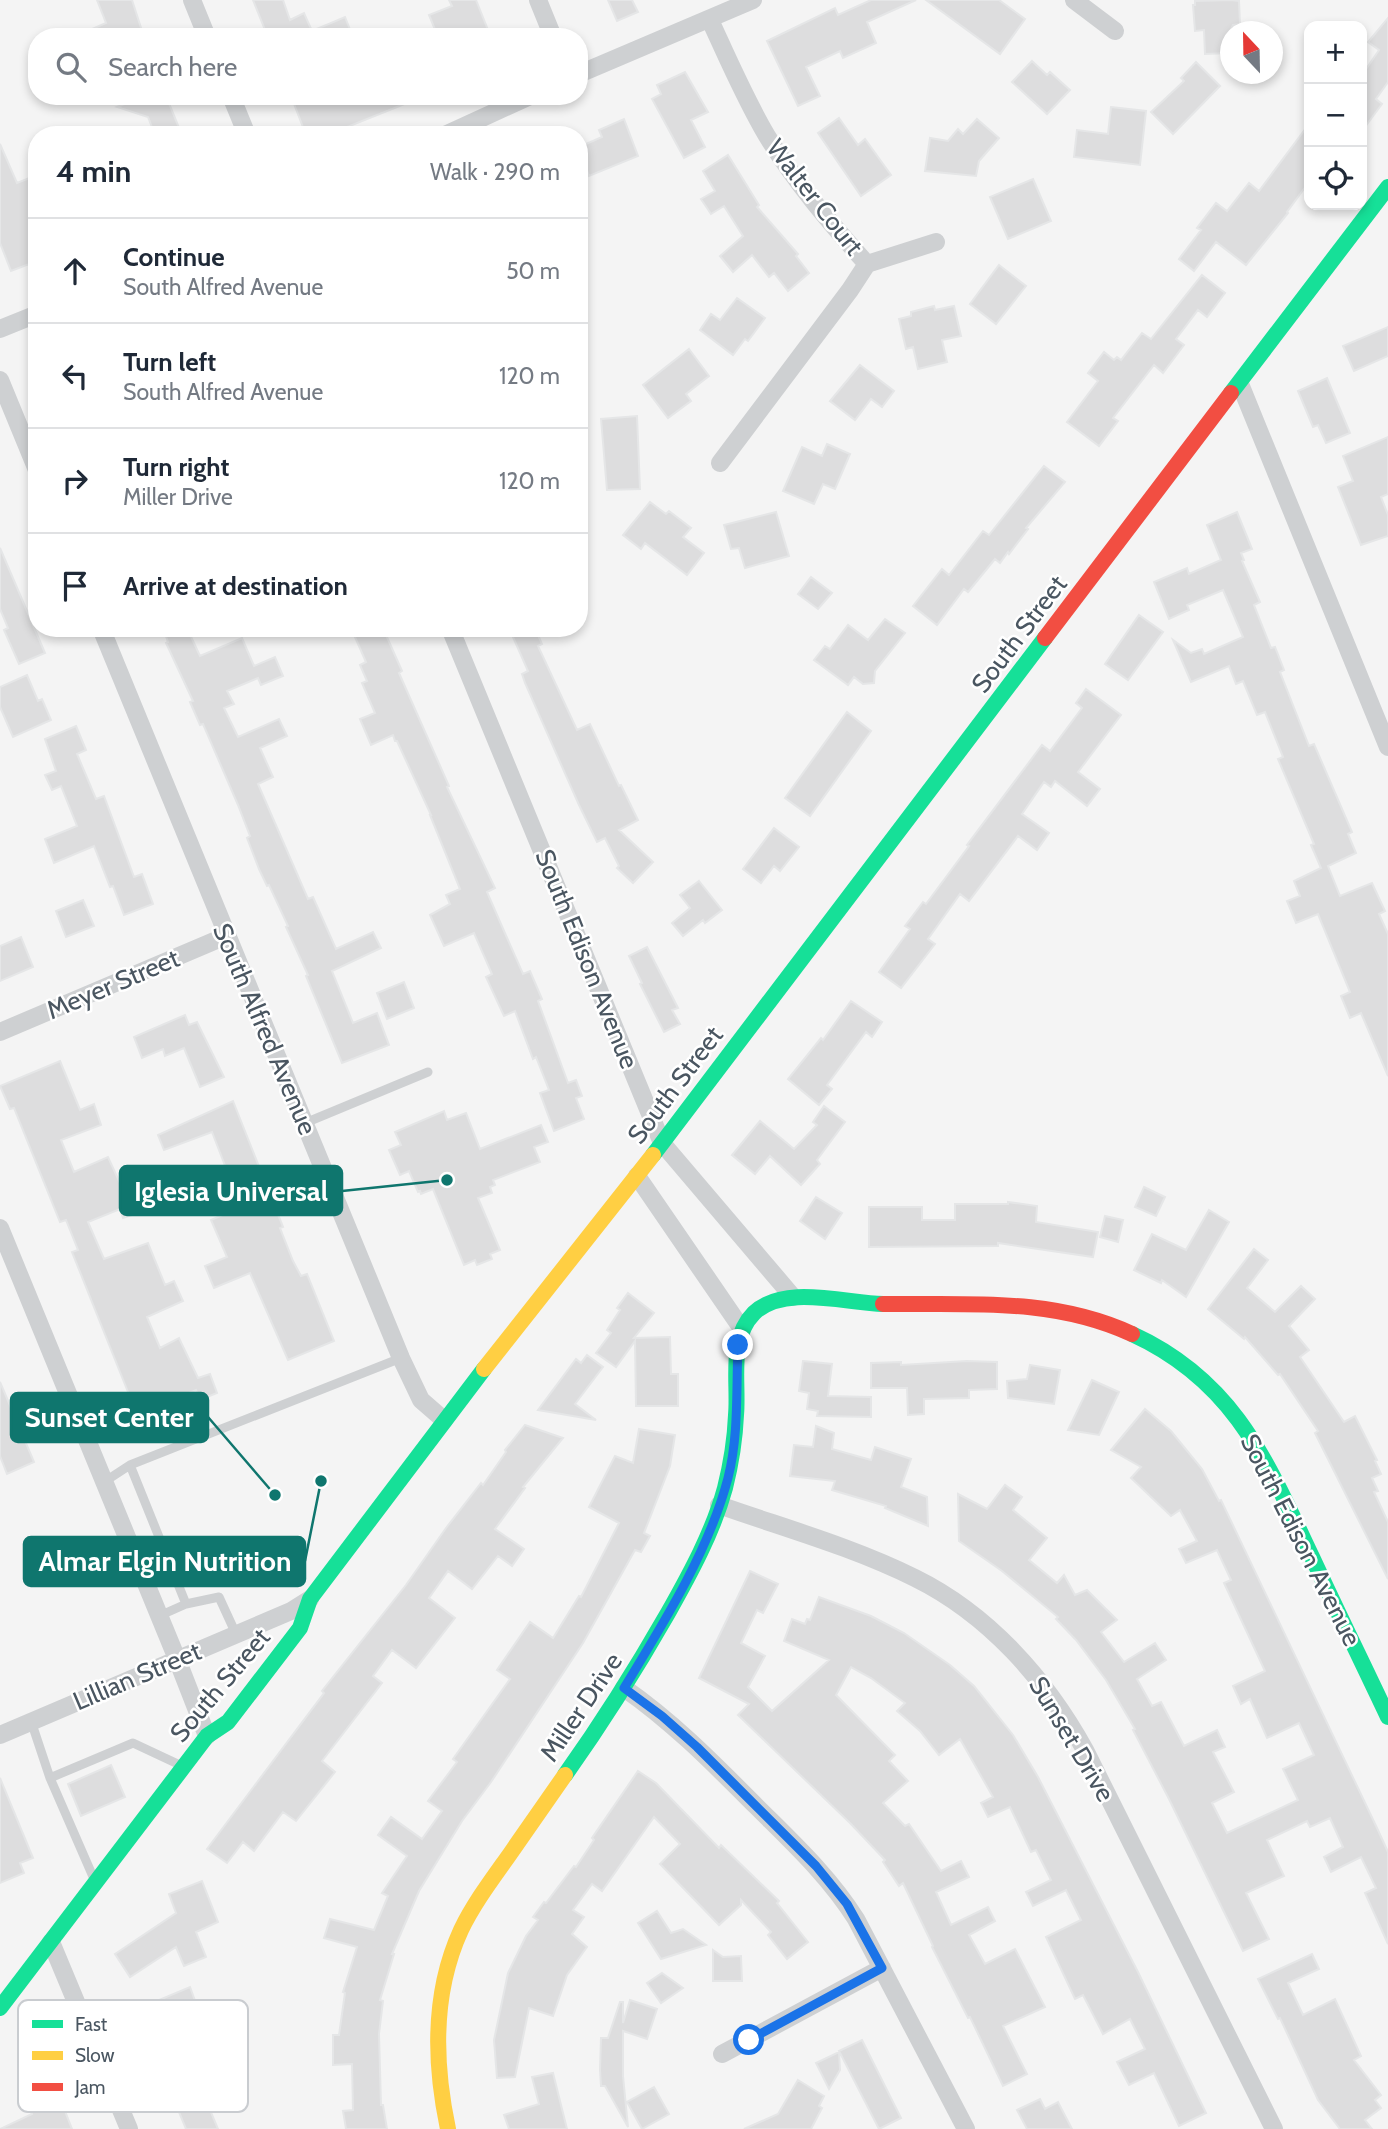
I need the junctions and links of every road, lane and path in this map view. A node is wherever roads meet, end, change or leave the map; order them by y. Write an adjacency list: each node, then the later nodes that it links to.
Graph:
1 (192, 0): 6 (street)
2 (538, 0): 7 (street)
3 (753, 0): 5 (street)
4 (1074, 0): 8 (street)
5 (710, 20): 9 (street); 16 (street, Walter Court)
6 (203, 28)
7 (549, 28)
8 (1115, 31)
9 (588, 70)
10 (235, 105): 12 (street)
11 (510, 105): 13 (street)
12 (243, 126)
13 (465, 126)
14 (1388, 187): 20 (street, South Street)
15 (936, 242): 16 (street)
16 (867, 264): 22 (street, Walter Court)
17 (28, 318): 18 (street)
18 (0, 329)
19 (0, 380): 21 (street)
20 (1240, 384): 25 (street); 30 (street, South Street)
21 (28, 448)
22 (720, 463)
23 (105, 637): 26 (street, South Alfred Avenue)
24 (454, 637): 30 (street, South Edison Avenue)
25 (1388, 747)
26 (226, 936): 27 (street, Meyer Street); 29 (street, South Alfred Avenue)
27 (0, 1032)
28 (428, 1072): 29 (lane)
29 (305, 1123): 35 (street, South Alfred Avenue)
30 (662, 1143): 31 (street, South Street); 33 (street, South Edison Avenue)
31 (637, 1176): 34 (street); 36 (street, South Street)
32 (0, 1228): 38 (street)
33 (793, 1297): 34 (street, South Edison Avenue); 46 (street, South Edison Avenue)
34 (742, 1329): 39 (street, Miller Drive)
35 (401, 1358): 36 (street, South Alfred Avenue); 37 (lane)
36 (444, 1420): 40 (street, South Street)
37 (130, 1465): 38 (lane); 41 (lane)
38 (104, 1482): 42 (street)
39 (719, 1505): 45 (street, Miller Drive); 62 (street, Sunset Drive)
40 (310, 1599): 43 (street, Lillian Street); 49 (street, South Street)
41 (186, 1604): 42 (lane); 43 (lane)
42 (159, 1616): 44 (street)
43 (236, 1634): 44 (street, Lillian Street)
44 (177, 1659): 47 (street, Lillian Street); 49 (street)
45 (624, 1688): 54 (street); 60 (street, Miller Drive)
46 (1388, 1717)
47 (31, 1721): 48 (street, Lillian Street); 51 (lane)
48 (0, 1735)
49 (207, 1736): 50 (street, South Street)
50 (184, 1767): 51 (lane); 52 (street, South Street)
51 (50, 1778): 52 (lane)
52 (95, 1882): 53 (street, South Street)
53 (51, 1942): 55 (street); 56 (street, South Street)
54 (882, 1968): 57 (street); 61 (street)
55 (75, 2000)
56 (0, 2008)
57 (722, 2054)
58 (122, 2112): 59 (street)
59 (129, 2129)
60 (448, 2129)
61 (966, 2129)
62 (1274, 2129)

